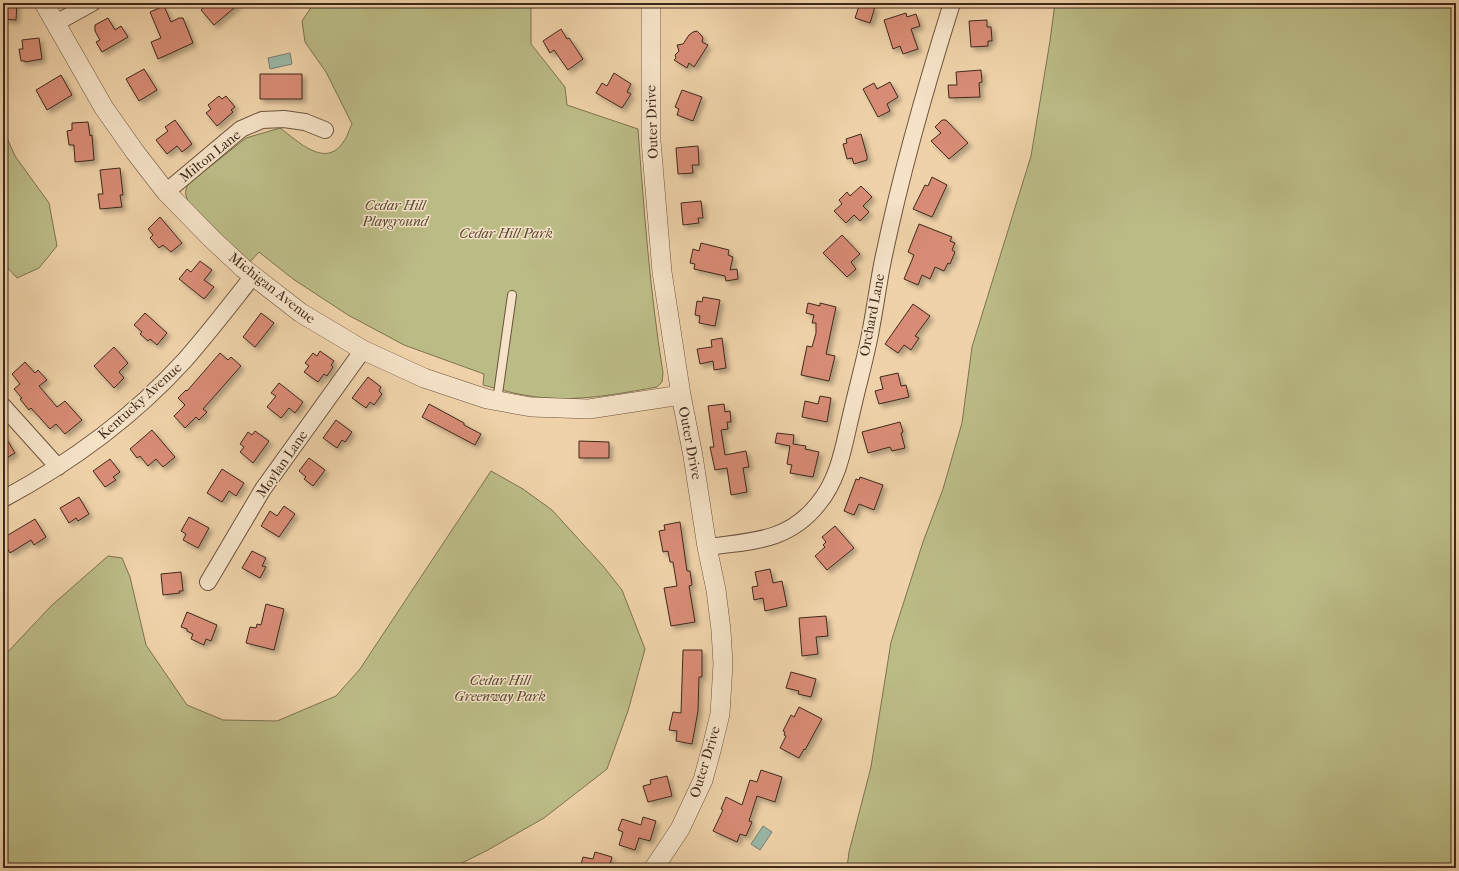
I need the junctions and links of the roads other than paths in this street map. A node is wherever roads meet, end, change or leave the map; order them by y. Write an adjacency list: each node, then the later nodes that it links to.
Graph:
1 (44, 3): 5 (street, Michigan Avenue)
2 (92, 3): 5 (street)
3 (651, 3): 11 (street, Outer Drive)
4 (952, 3): 16 (street, Orchard Lane)
5 (56, 23): 7 (street, Michigan Avenue)
6 (325, 130): 7 (street, Milton Lane)
7 (166, 192): 8 (street, Michigan Avenue)
8 (253, 276): 10 (street, Michigan Avenue); 14 (street, Kentucky Avenue)
9 (512, 295): 12 (lane)
10 (363, 350): 12 (street, Michigan Avenue); 17 (street, Moylan Lane)
11 (681, 395): 12 (street, Michigan Avenue); 16 (street, Outer Drive)
12 (497, 401)
13 (3, 406): 14 (street)
14 (58, 467): 15 (street, Kentucky Avenue)
15 (3, 499)
16 (707, 547): 18 (street, Outer Drive)
17 (208, 582)
18 (654, 868)

